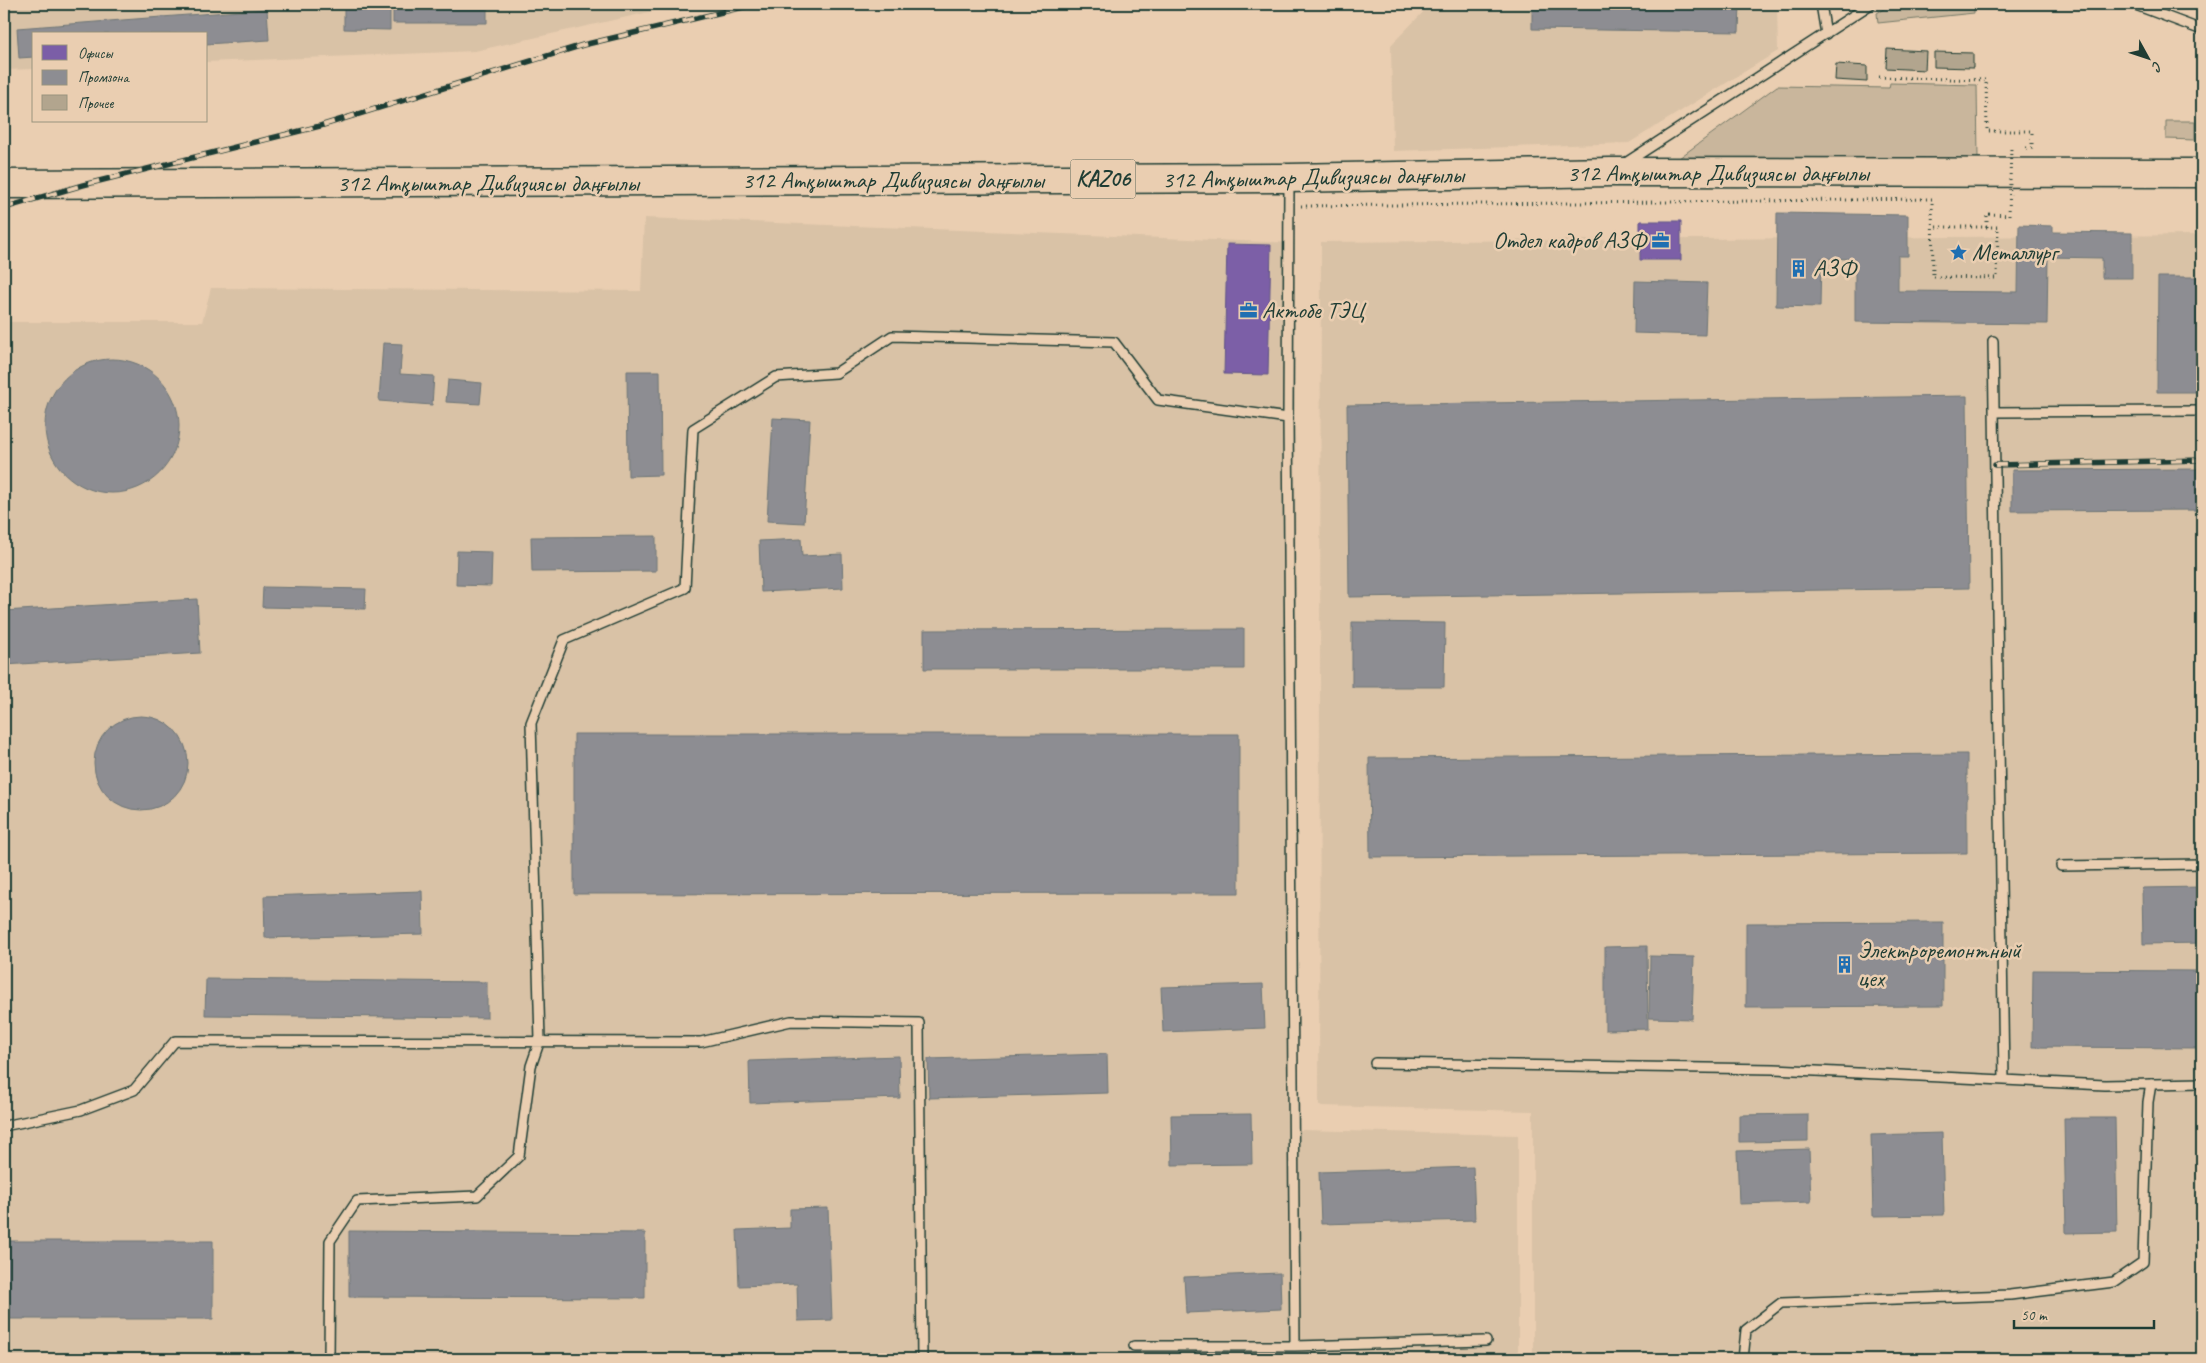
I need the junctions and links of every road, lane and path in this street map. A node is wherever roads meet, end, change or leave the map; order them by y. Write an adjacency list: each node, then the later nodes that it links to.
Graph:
1 (1821, 4): 5 (lane)
2 (1871, 4): 5 (lane)
3 (2134, 4): 4 (lane)
4 (2202, 30)
5 (1826, 34): 9 (lane)
6 (1879, 77): 8 (path)
7 (2011, 148): 15 (path, bridge)
8 (2032, 148)
9 (1611, 172): 10 (highway, 312 Атқыштар Дивизиясы даңғылы / KАZ06); 11 (highway, 312 Атқыштар Дивизиясы даңғылы / KАZ06)
10 (2202, 173)
11 (1289, 178): 12 (highway, 312 Атқыштар Дивизиясы даңғылы / KАZ06); 13 (lane)
12 (4, 184)
13 (1288, 206): 14 (path); 19 (lane)
14 (1932, 227): 15 (path); 15 (path)
15 (1987, 227)
16 (1993, 341): 18 (lane)
17 (2202, 411): 18 (lane)
18 (1994, 412): 24 (lane)
19 (1288, 418): 22 (lane); 30 (lane)
20 (2202, 864): 21 (lane)
21 (2061, 866)
22 (540, 1040): 27 (lane); 31 (lane); 32 (lane)
23 (1375, 1063): 24 (lane)
24 (2004, 1080): 26 (lane)
25 (2202, 1083): 26 (lane)
26 (2151, 1084): 33 (lane)
27 (4, 1126)
28 (1486, 1341): 30 (lane)
29 (1134, 1346): 30 (lane)
30 (1295, 1346)
31 (329, 1359)
32 (922, 1359)
33 (1743, 1359)

